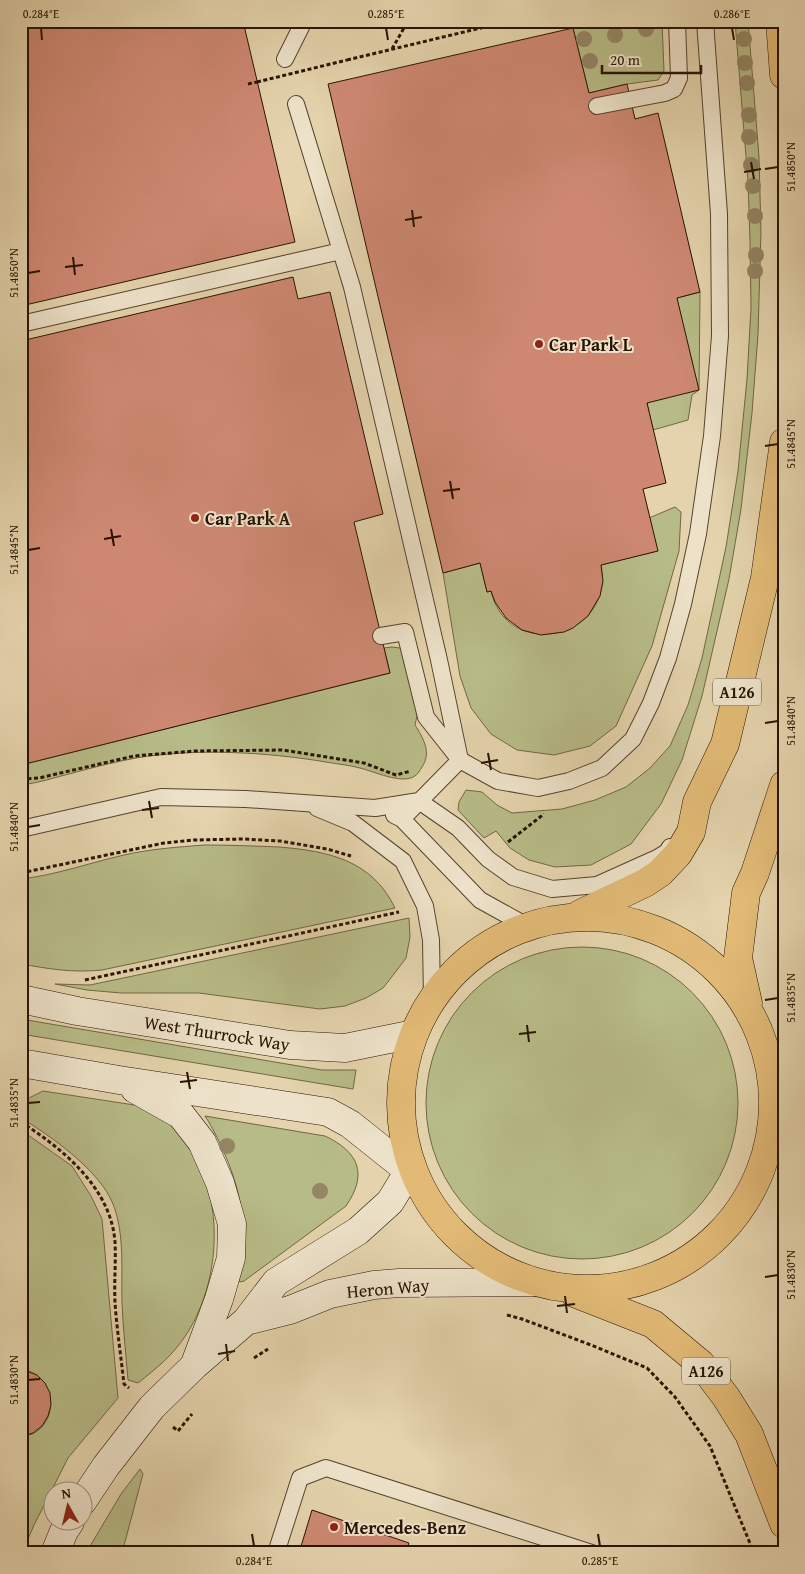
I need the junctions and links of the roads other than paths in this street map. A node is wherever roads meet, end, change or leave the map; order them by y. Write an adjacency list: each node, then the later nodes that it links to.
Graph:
1 (304, 21): 5 (lane)
2 (678, 21): 8 (lane)
3 (705, 21): 13 (lane)
4 (780, 21): 6 (main road)
5 (285, 58)
6 (784, 76)
7 (296, 104): 9 (lane)
8 (597, 106)
9 (341, 251): 10 (lane); 13 (lane)
10 (21, 324)
11 (784, 442): 17 (main road, A126)
12 (381, 636): 13 (lane)
13 (460, 760): 15 (lane)
14 (784, 784): 25 (main road)
15 (419, 801): 17 (lane); 18 (lane); 19 (lane)
16 (301, 802): 18 (lane); 20 (lane); 24 (lane)
17 (697, 802): 21 (main road, A126)
18 (375, 808): 19 (lane)
19 (402, 819): 22 (lane)
20 (21, 829)
21 (576, 916): 22 (main road); 25 (main road)
22 (527, 926): 24 (main road)
23 (21, 999): 26 (street, West Thurrock Way)
24 (432, 999): 26 (main road)
25 (749, 1008): 27 (main road)
26 (414, 1034): 32 (main road)
27 (776, 1054): 30 (main road)
28 (21, 1063): 29 (street)
29 (119, 1080): 32 (street); 35 (street)
30 (775, 1104): 31 (main road); 33 (main road)
31 (784, 1139)
32 (410, 1170): 33 (main road); 34 (street, Heron Way)
33 (546, 1284): 34 (street, Heron Way); 37 (main road, A126)
34 (246, 1321): 35 (street, Heron Way)
35 (195, 1365): 36 (street, Heron Way)
36 (92, 1487)
37 (784, 1524)
38 (64, 1532): 39 (street)
39 (55, 1553)
40 (276, 1553): 41 (lane)
41 (592, 1553)

